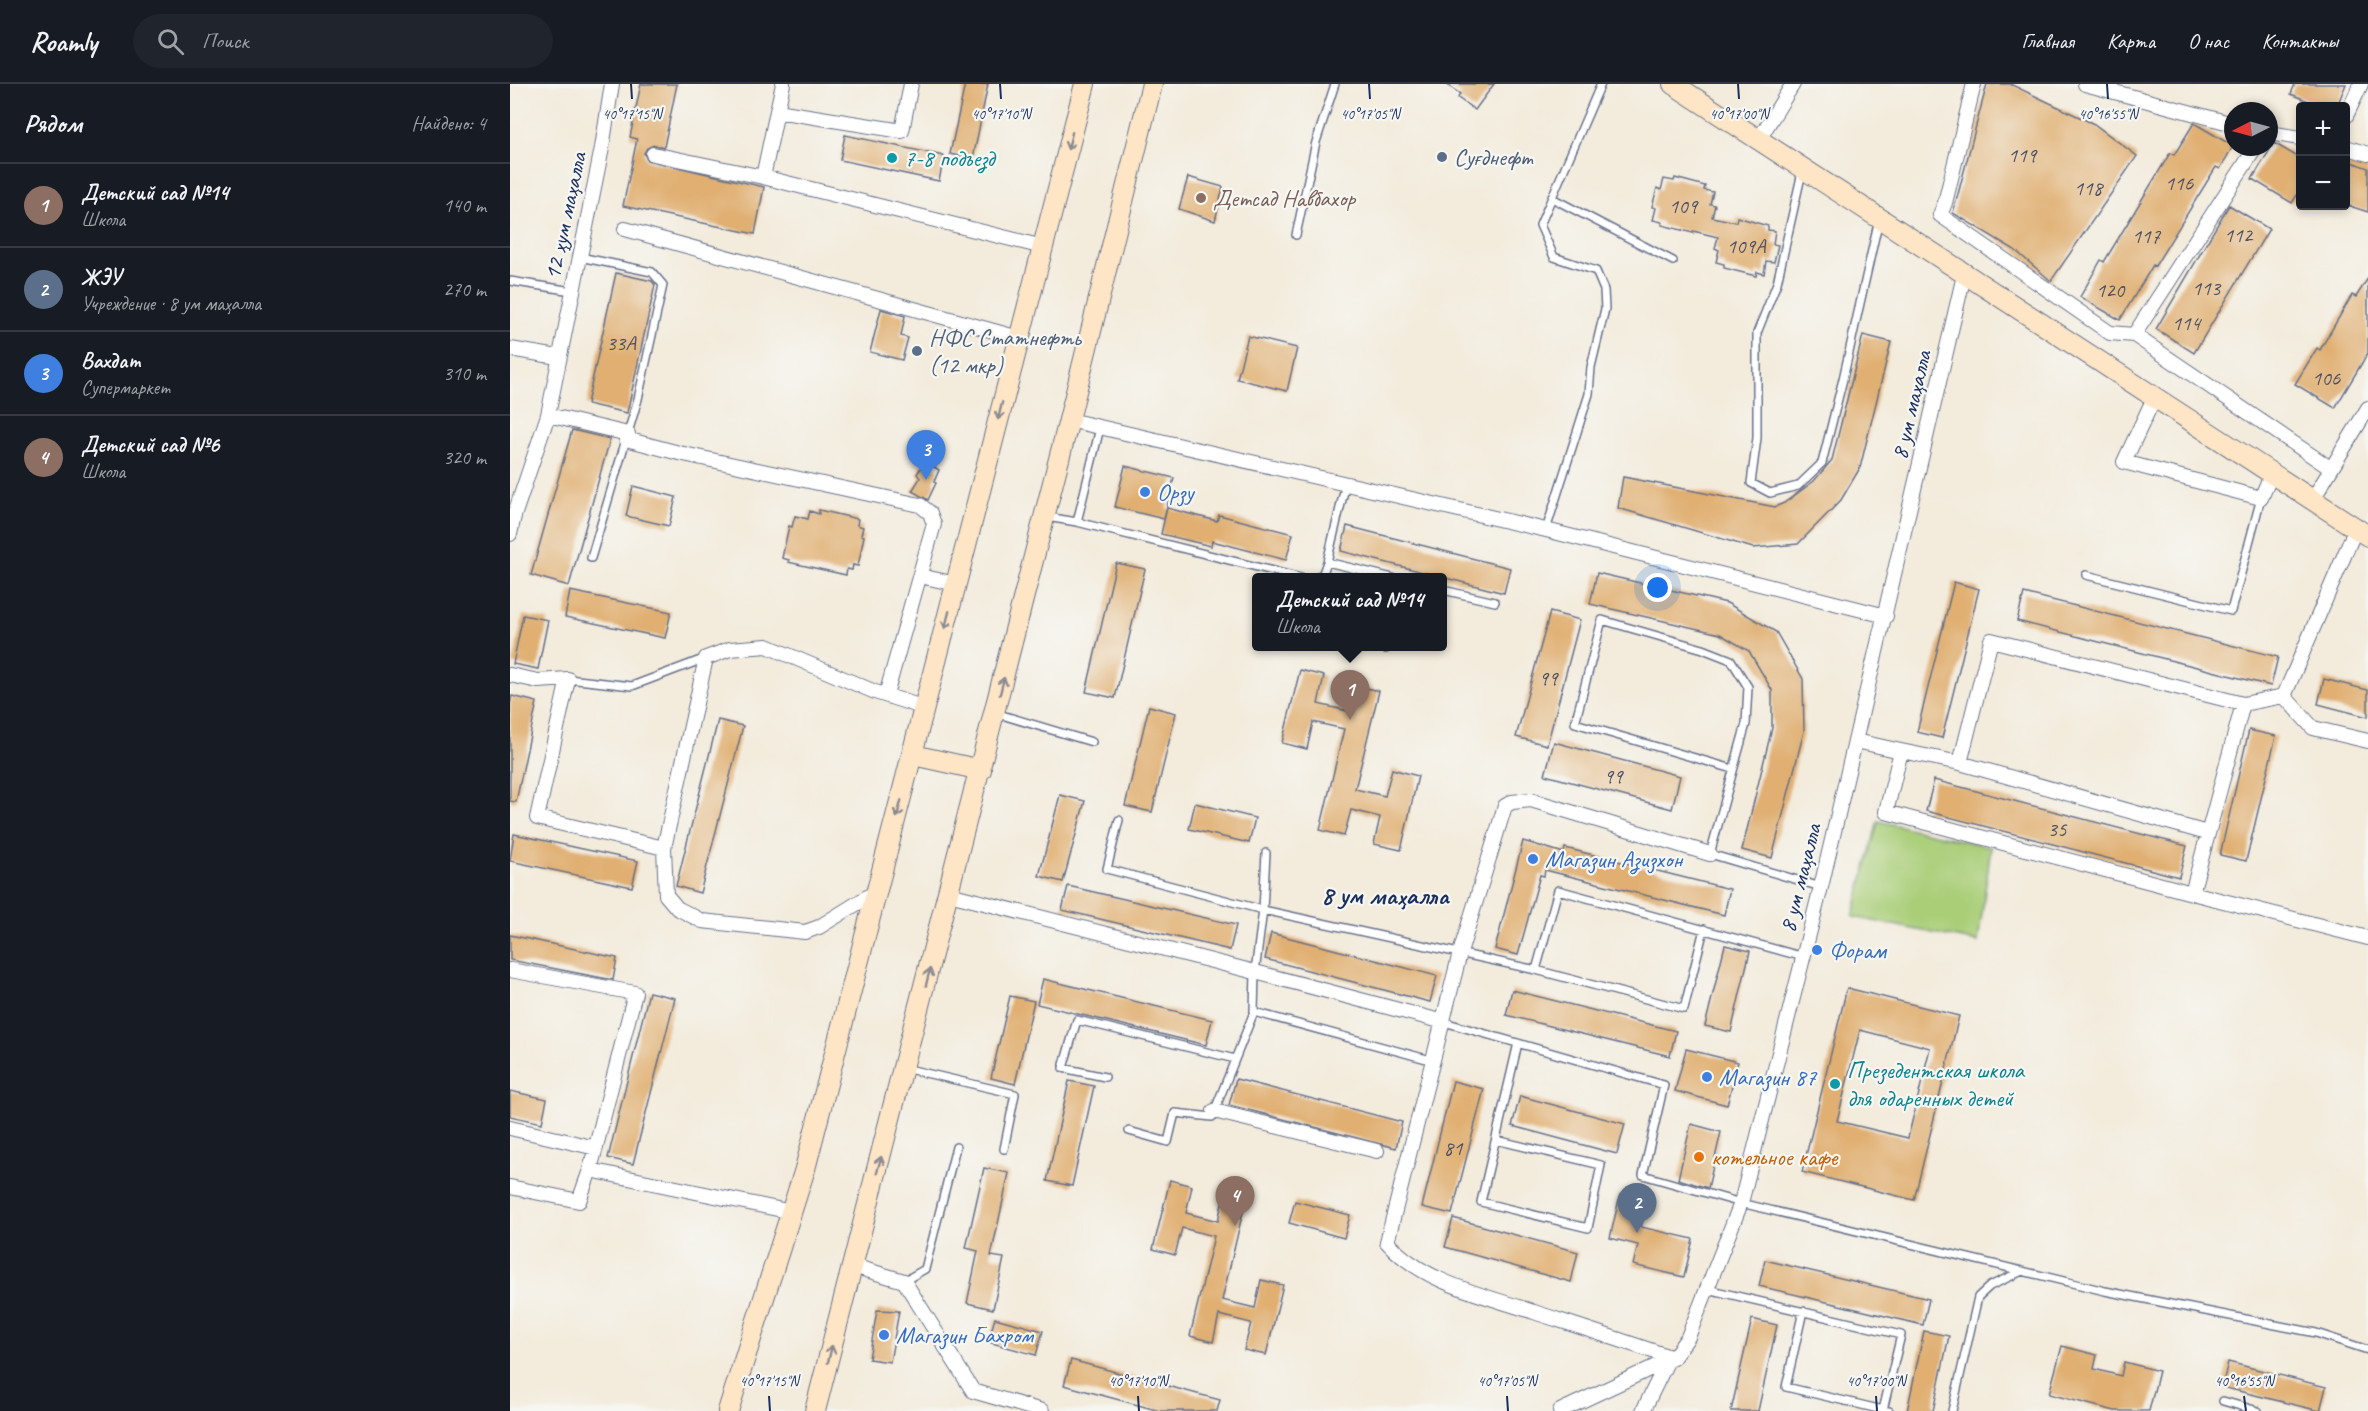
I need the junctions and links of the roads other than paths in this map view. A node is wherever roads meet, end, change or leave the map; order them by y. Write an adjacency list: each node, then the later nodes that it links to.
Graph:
1 (612, 84): 30 (street, 12 ҳум маҳалла)
2 (783, 84): 14 (street)
3 (911, 84): 14 (street)
4 (1085, 84): 29 (street, one-way to 29)
5 (1152, 84): 42 (street)
6 (1335, 84): 28 (lane)
7 (1601, 84): 25 (lane)
8 (1672, 84): 18 (street)
9 (1793, 84): 18 (street)
10 (1974, 84): 35 (street)
11 (2085, 84): 15 (street)
12 (2361, 84): 13 (street)
13 (2350, 107)
14 (777, 111): 24 (street)
15 (2224, 122)
16 (2278, 134): 17 (street)
17 (2296, 137)
18 (1759, 139): 23 (street)
19 (2350, 148): 21 (street)
20 (653, 154): 24 (street)
21 (2368, 154)
22 (2250, 156): 35 (street)
23 (1803, 169): 26 (street); 26 (lane)
24 (763, 177): 29 (street)
25 (1552, 198): 31 (lane); 52 (lane)
26 (1880, 217): 32 (street)
27 (625, 229): 36 (street)
28 (1296, 234)
29 (1043, 247): 36 (street)
30 (580, 257): 34 (street, 12 ҳум маҳалла); 44 (lane)
31 (1673, 261)
32 (1964, 275): 39 (street); 65 (street, 8 ум маҳалла)
33 (510, 282): 34 (lane)
34 (572, 291): 38 (street, 12 ҳум маҳалла)
35 (2134, 335): 45 (street)
36 (1019, 338): 62 (street, one-way to 62)
37 (510, 349): 38 (street)
38 (558, 357): 41 (street, 12 ҳум маҳалла)
39 (2155, 396): 46 (street); 48 (street)
40 (2368, 408): 45 (street)
41 (548, 415): 44 (street); 54 (street, 12 ҳум маҳалла)
42 (1069, 420): 43 (street); 50 (street)
43 (1100, 428): 47 (street); 51 (lane)
44 (627, 437): 55 (lane); 61 (street)
45 (2330, 468): 49 (street)
46 (2272, 473): 48 (street); 49 (street)
47 (1346, 483): 52 (street); 56 (lane)
48 (2261, 498): 60 (lane)
49 (2313, 499): 53 (street)
50 (1045, 517): 51 (lane); 73 (street, one-way to 50)
51 (1077, 522): 57 (lane)
52 (1546, 530): 65 (street)
53 (2362, 532): 70 (street)
54 (510, 534)
55 (591, 558)
56 (1327, 562): 58 (lane); 59 (lane)
57 (1281, 573)
58 (1323, 573)
59 (1372, 573)
60 (2086, 575)
61 (920, 576): 62 (street); 69 (street)
62 (956, 584): 72 (street, one-way to 72)
63 (1447, 591): 64 (lane)
64 (1495, 602)
65 (1886, 616): 75 (street, 8 ум маҳалла)
66 (705, 658): 68 (lane); 69 (street); 84 (street)
67 (510, 675): 68 (street)
68 (568, 679): 84 (street)
69 (886, 695): 72 (street)
70 (2284, 696): 71 (street); 76 (street)
71 (2243, 704): 79 (street); 83 (street)
72 (925, 708): 78 (street)
73 (995, 713): 74 (lane); 81 (street)
74 (1092, 741)
75 (1856, 741): 77 (street); 87 (street, 8 ум маҳалла)
76 (2368, 741)
77 (1901, 751): 79 (street); 89 (street)
78 (913, 755): 81 (street); 88 (street, one-way to 88)
79 (1960, 763): 83 (street)
80 (1733, 769): 80 (lane); 86 (lane)
81 (981, 770): 90 (street)
82 (1119, 820): 91 (lane)
83 (2207, 833): 89 (street)
84 (664, 848): 88 (street)
85 (1266, 853): 91 (lane)
86 (1710, 854): 87 (lane); 94 (street)
87 (1821, 887): 95 (street, 8 ум маҳалла)
88 (878, 891): 116 (street)
89 (2192, 893): 93 (street)
90 (949, 894): 98 (street); 104 (street, one-way to 90)
91 (1263, 910): 94 (lane); 98 (lane)
92 (1704, 929): 95 (lane); 97 (lane); 97 (lane)
93 (2368, 938)
94 (1460, 953): 97 (lane); 100 (street)
95 (1804, 957): 115 (street, 8 ум маҳалла)
96 (510, 970): 109 (street)
97 (1536, 970)
98 (1255, 972): 99 (lane); 100 (street)
99 (1254, 1012): 102 (lane); 103 (lane)
100 (1444, 1022): 101 (lane); 103 (street)
101 (1518, 1043): 101 (lane); 115 (lane)
102 (1234, 1059): 105 (lane); 106 (lane)
103 (1434, 1061): 123 (street)
104 (904, 1068): 111 (lane); 117 (street, one-way to 104)
105 (1105, 1077)
106 (1214, 1111): 108 (lane); 112 (street)
107 (510, 1128): 109 (street)
108 (1129, 1131)
109 (596, 1148): 113 (street)
110 (956, 1148): 119 (lane)
111 (1004, 1149)
112 (1377, 1151)
113 (590, 1170): 114 (street); 116 (street)
114 (510, 1187)
115 (1741, 1203): 118 (lane); 120 (street, 8 ум маҳалла)
116 (792, 1212): 126 (street)
117 (853, 1266): 119 (street); 127 (street, one-way to 117)
118 (2022, 1271): 122 (lane); 131 (lane)
119 (904, 1281): 128 (street)
120 (1707, 1289): 121 (lane); 123 (street, 8 ум маҳалла)
121 (1803, 1311): 125 (lane); 125 (lane)
122 (2368, 1350)
123 (1670, 1360): 129 (street); 130 (street, 8 ум маҳалла)
124 (2223, 1401): 132 (lane)
125 (1886, 1410)
126 (728, 1411)
127 (815, 1411)
128 (1042, 1411)
129 (1560, 1411)
130 (1643, 1411)
131 (1952, 1411)
132 (2258, 1411)

